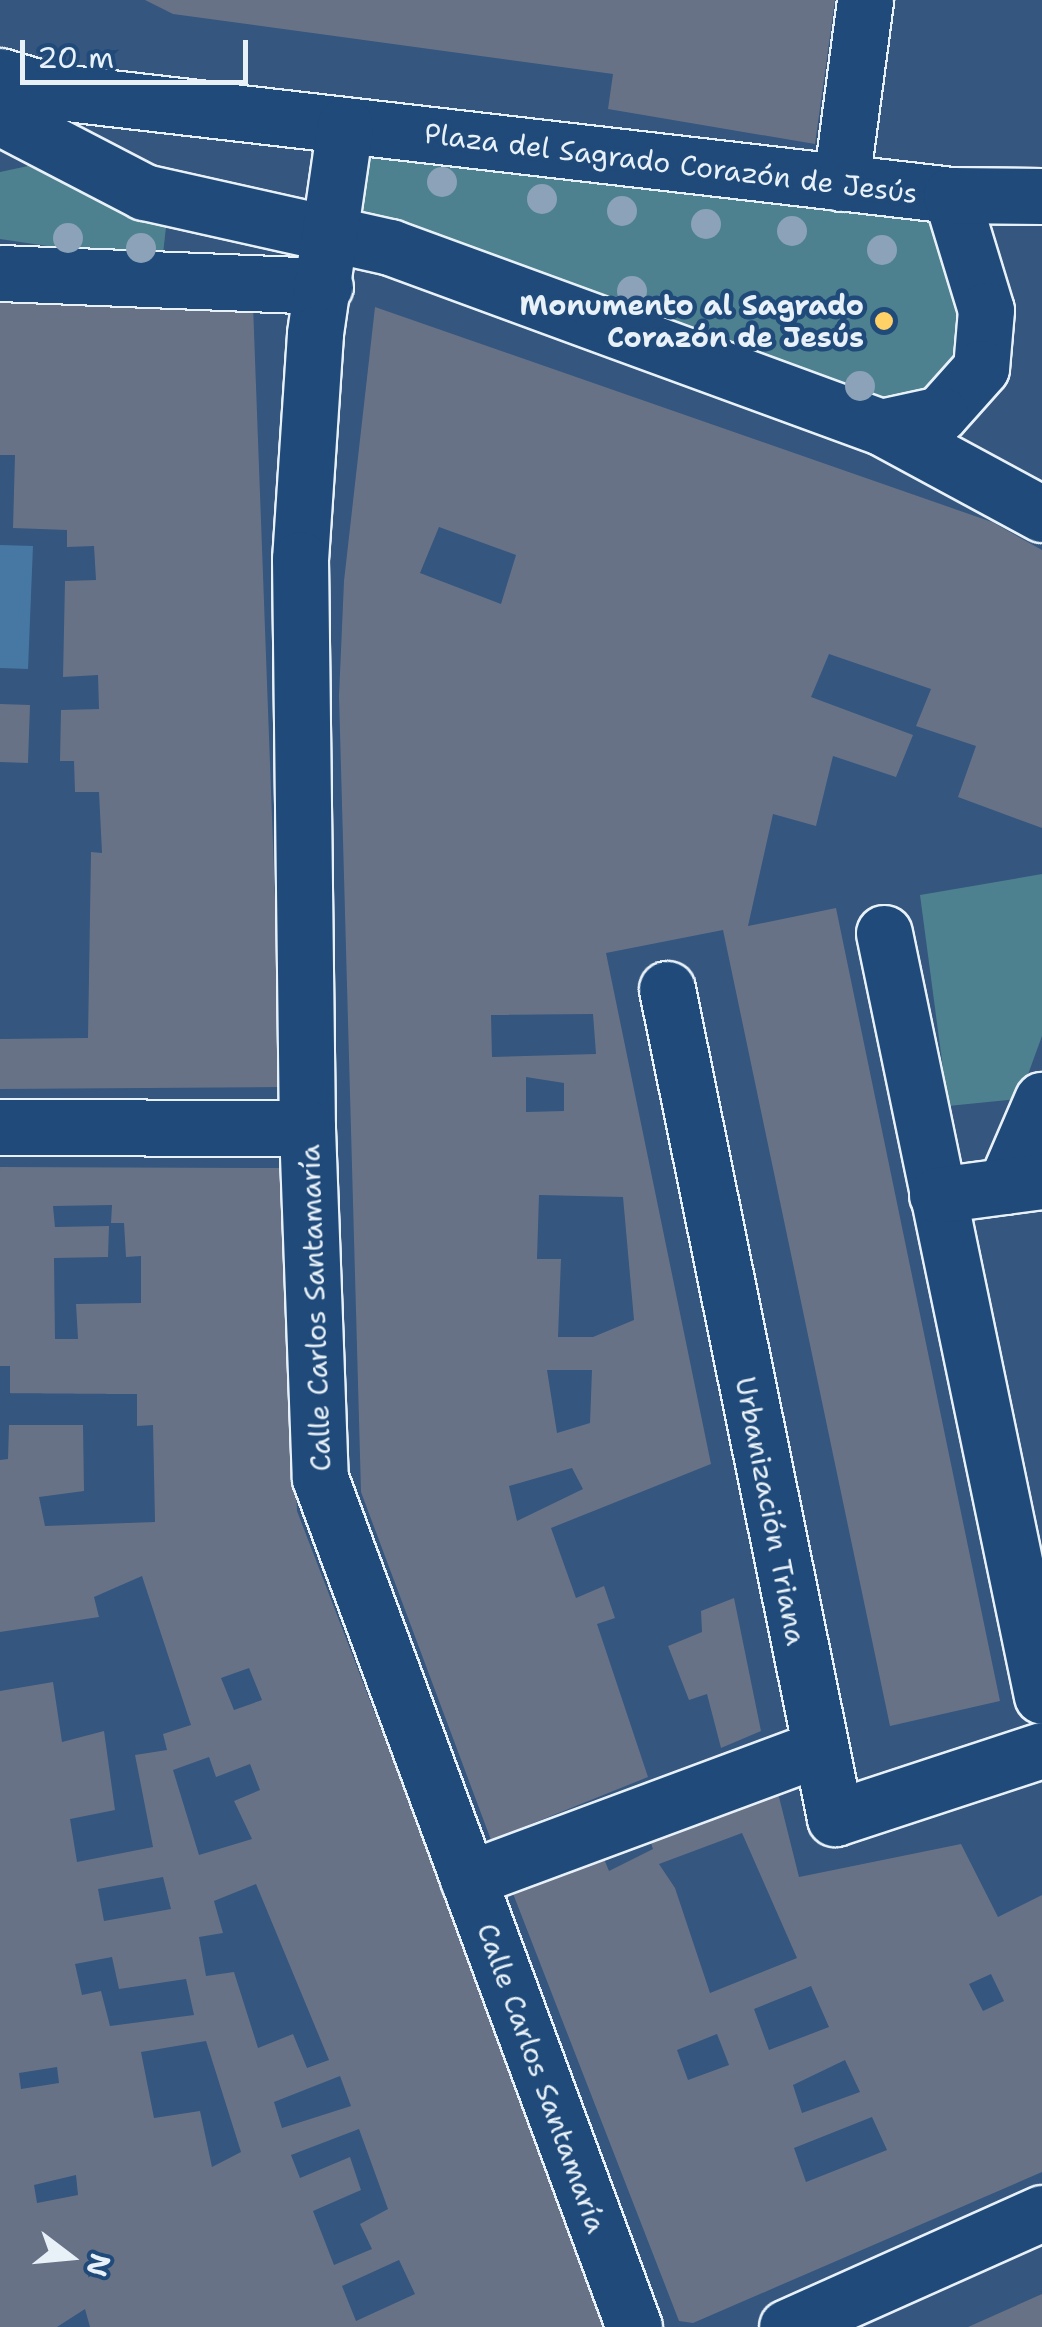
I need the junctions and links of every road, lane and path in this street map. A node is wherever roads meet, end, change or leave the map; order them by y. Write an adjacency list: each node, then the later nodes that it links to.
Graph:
1 (865, 0): 5 (street)
2 (0, 76): 4 (street, Plaza del Sagrado Corazón de Jesús)
3 (0, 117): 8 (street)
4 (345, 126): 5 (street, Plaza del Sagrado Corazón de Jesús); 8 (street)
5 (841, 183): 6 (street, Plaza del Sagrado Corazón de Jesús)
6 (951, 195): 7 (street); 10 (street, Plaza del Sagrado Corazón de Jesús)
7 (1042, 196)
8 (327, 260): 9 (street); 10 (street); 16 (street, Calle Carlos Santamaría)
9 (0, 273)
10 (880, 427): 11 (street)
11 (1042, 514)
12 (884, 933): 18 (street)
13 (667, 989): 20 (street, Urbanización Triana)
14 (1042, 1100): 17 (street)
15 (0, 1127): 16 (street)
16 (307, 1128): 22 (street, Calle Carlos Santamaría)
17 (1024, 1183): 18 (street)
18 (938, 1195): 19 (street)
19 (1042, 1696)
20 (818, 1748): 21 (street, Urbanización Triana); 22 (street)
21 (1042, 1750)
22 (468, 1879): 24 (street, Calle Carlos Santamaría)
23 (1042, 2213): 25 (street)
24 (634, 2327)
25 (787, 2327)

